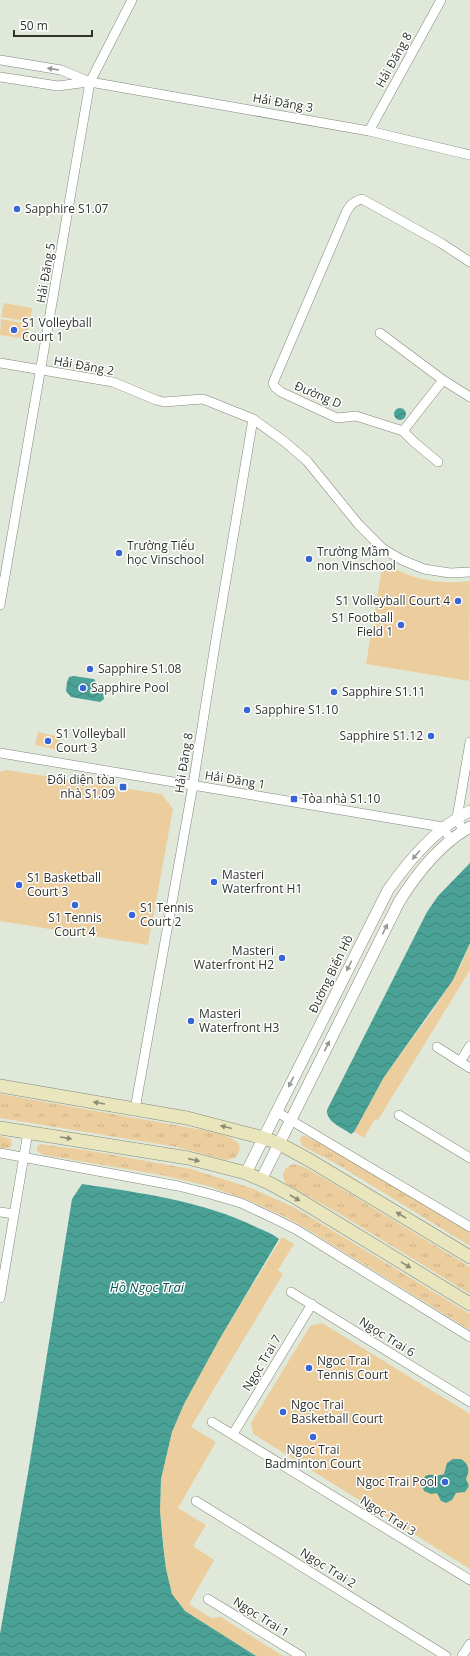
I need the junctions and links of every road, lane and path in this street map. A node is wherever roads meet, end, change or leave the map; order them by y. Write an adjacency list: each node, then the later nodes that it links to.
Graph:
1 (132, 0): 5 (street, Hải Đăng 5)
2 (441, 0): 6 (street, Hải Đăng 8)
3 (0, 60): 5 (street, Hải Đăng 3, one-way to 3)
4 (0, 77): 5 (street, Hải Đăng 3)
5 (90, 82): 6 (street, Hải Đăng 3); 11 (street, Hải Đăng 5)
6 (369, 131): 7 (street, Hải Đăng 3)
7 (470, 155)
8 (470, 262): 15 (street, Đường D)
9 (380, 333): 12 (street)
10 (0, 364): 11 (street, Hải Đăng 2)
11 (41, 370): 14 (street, Hải Đăng 2); 18 (street, Hải Đăng 5)
12 (443, 380): 13 (street); 15 (street)
13 (470, 398)
14 (253, 419): 17 (street, Hải Đăng 2); 21 (street, Hải Đăng 8)
15 (404, 431): 16 (street, Đường D)
16 (438, 462)
17 (470, 572)
18 (0, 605)
19 (470, 742): 23 (street)
20 (0, 753): 21 (street, Hải Đăng 1)
21 (193, 785): 24 (street, Hải Đăng 1); 32 (street, Hải Đăng 8)
22 (470, 811): 23 (street, Đường Biển Hồ)
23 (457, 818): 24 (street, Đường Biển Hồ); 25 (street)
24 (443, 827): 26 (street); 33 (street, Đường Biển Hồ, one-way to 33)
25 (467, 829): 26 (street)
26 (451, 840): 35 (street, one-way to 26)
27 (470, 1046): 29 (street)
28 (437, 1047): 29 (street)
29 (460, 1062): 30 (street)
30 (470, 1068)
31 (0, 1086): 32 (main road, one-way to 31)
32 (135, 1109): 38 (main road, one-way to 32)
33 (277, 1112): 35 (street); 38 (street, Đường Biển Hồ)
34 (399, 1115): 42 (street)
35 (290, 1118): 39 (street); 47 (street)
36 (0, 1128): 37 (main road)
37 (28, 1132): 41 (street); 43 (main road, one-way to 43)
38 (264, 1138): 39 (main road); 43 (street, Đường Biển Hồ)
39 (278, 1143): 44 (street); 48 (main road, one-way to 39)
40 (0, 1153): 41 (street)
41 (24, 1158): 46 (street); 54 (street)
42 (470, 1158)
43 (246, 1174): 44 (main road)
44 (261, 1180): 53 (main road, one-way to 53)
45 (0, 1212): 46 (street)
46 (14, 1214): 49 (street)
47 (470, 1227)
48 (470, 1257)
49 (2, 1279): 51 (street)
50 (291, 1292): 52 (street, Ngọc Trai 6)
51 (0, 1298)
52 (312, 1304): 55 (street, Ngọc Trai 6); 57 (street, Ngọc Trai 7)
53 (470, 1304)
54 (470, 1337)
55 (470, 1402)
56 (212, 1422): 57 (street, Ngọc Trai 3)
57 (233, 1434): 59 (street, Ngọc Trai 3)
58 (196, 1501): 63 (street, Ngọc Trai 2)
59 (470, 1580)
60 (208, 1599): 62 (street, Ngọc Trai 1)
61 (470, 1644): 64 (street)
62 (301, 1656)
63 (446, 1656)
64 (462, 1656)

